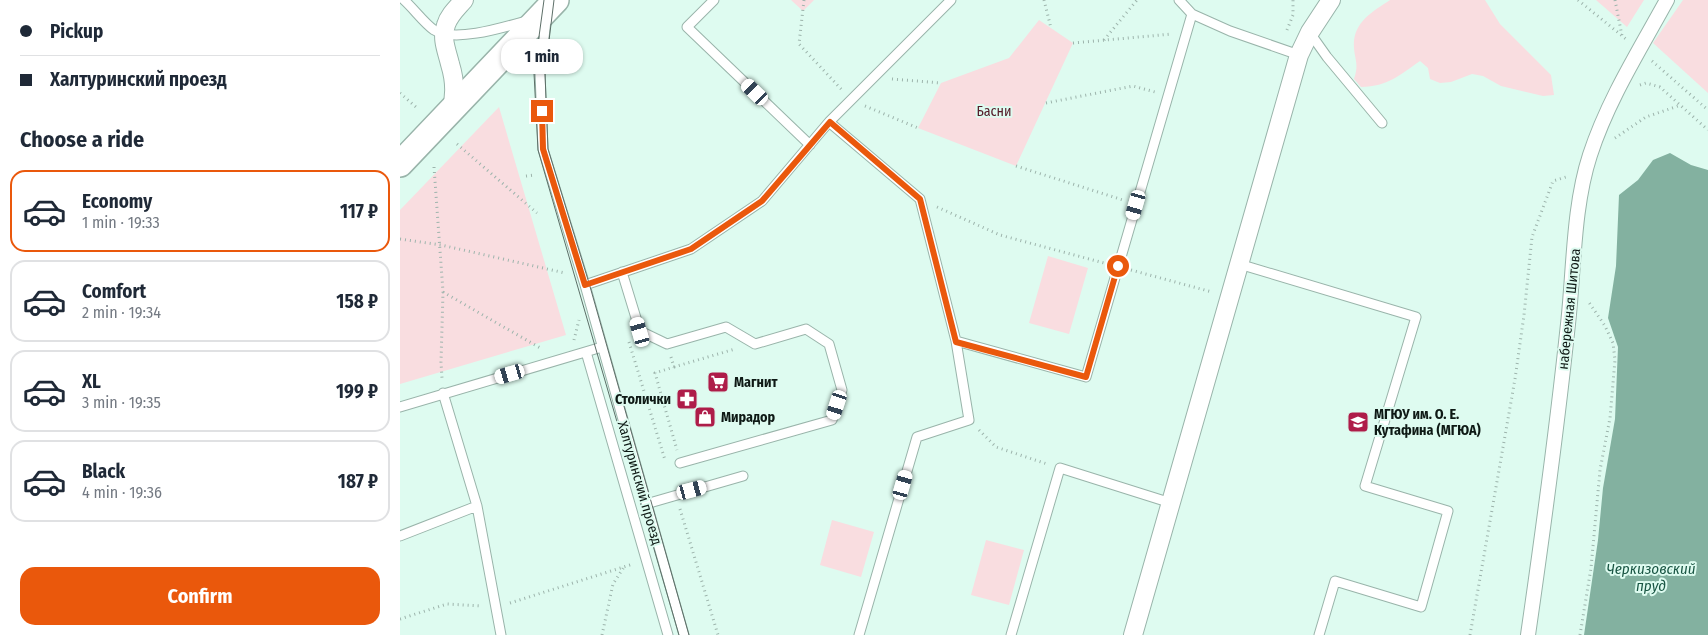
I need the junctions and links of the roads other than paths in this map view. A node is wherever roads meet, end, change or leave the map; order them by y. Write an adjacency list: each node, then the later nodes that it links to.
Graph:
1 (404, 0): 11 (lane)
2 (464, 0): 11 (street)
3 (714, 0): 16 (lane)
4 (951, 0): 14 (lane)
5 (1179, 0): 9 (lane)
6 (1667, 0): 39 (street, набережная Шитова)
7 (1328, 1): 10 (street)
8 (547, 9): 11 (lane); 13 (main road); 20 (lane, Халтуринский проезд)
9 (1192, 14): 12 (lane); 21 (lane)
10 (1310, 32): 12 (street); 15 (lane)
11 (444, 34): 13 (street)
12 (1299, 55): 18 (street)
13 (450, 111): 17 (main road)
14 (830, 122): 16 (lane); 21 (lane)
15 (1382, 123)
16 (810, 145): 19 (lane)
17 (400, 164)
18 (1239, 264): 28 (street); 38 (lane)
19 (622, 272): 20 (lane); 26 (lane)
20 (585, 285): 22 (lane, Халтуринский проезд)
21 (956, 342): 35 (lane)
22 (602, 347): 23 (lane); 29 (lane, Халтуринский проезд)
23 (586, 352): 24 (lane); 33 (lane)
24 (443, 394): 25 (lane); 30 (lane)
25 (400, 407)
26 (680, 463)
27 (743, 476): 29 (lane)
28 (1171, 503): 36 (lane); 37 (street)
29 (646, 504): 34 (lane, Халтуринский проезд)
30 (477, 506): 31 (lane); 32 (lane)
31 (400, 536)
32 (501, 635)
33 (668, 635)
34 (684, 635)
35 (859, 635)
36 (1011, 635)
37 (1133, 635)
38 (1319, 635)
39 (1528, 635)

